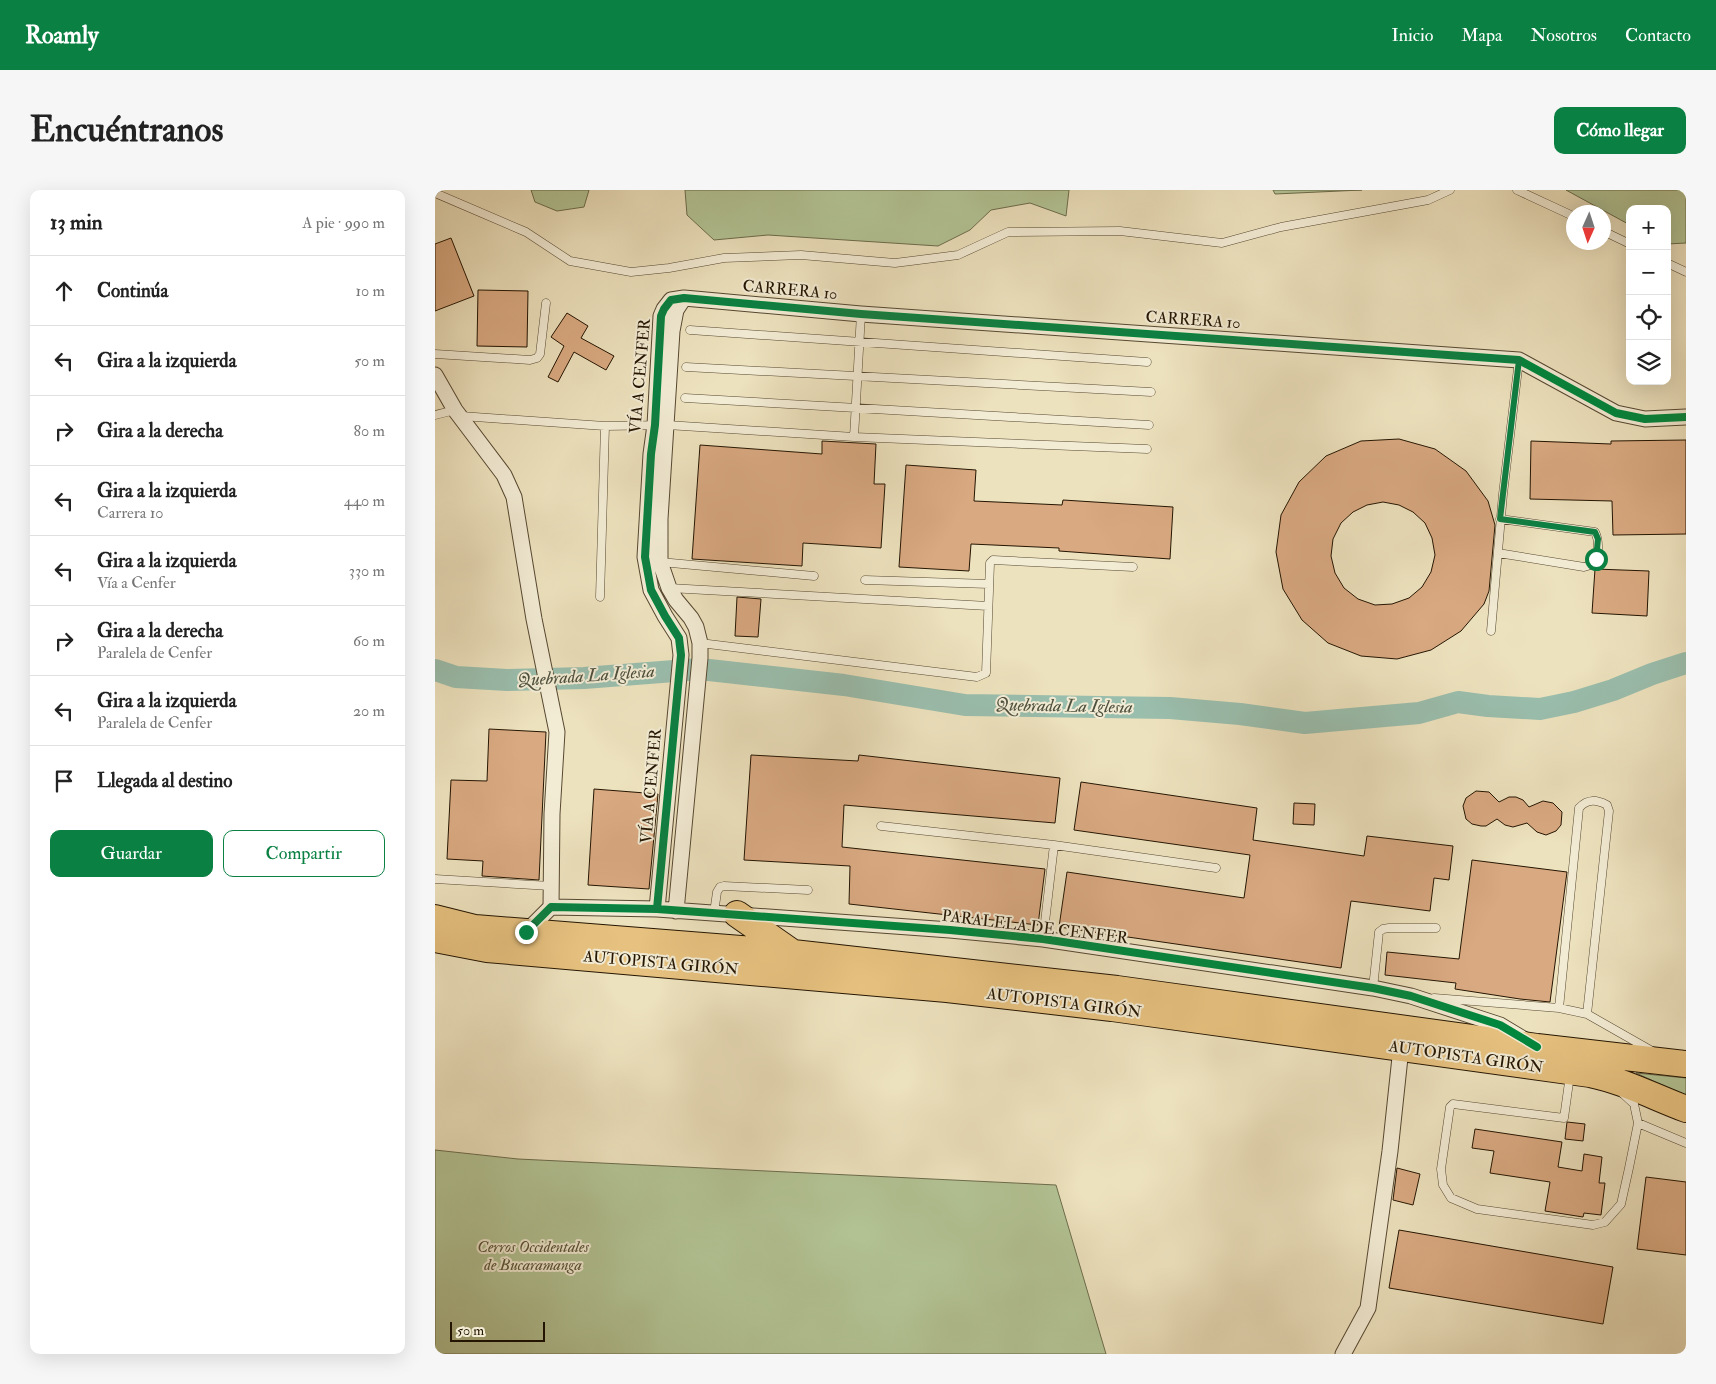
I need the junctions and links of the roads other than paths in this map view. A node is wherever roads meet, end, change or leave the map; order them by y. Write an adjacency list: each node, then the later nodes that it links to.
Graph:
1 (1450, 190): 3 (lane)
2 (1517, 190): 4 (lane)
3 (435, 193)
4 (1566, 213)
5 (1611, 235): 6 (lane)
6 (1626, 242)
7 (1671, 264): 8 (lane)
8 (1686, 272)
9 (684, 298): 11 (street, CARRERA 10); 26 (street, VÍA A CENFER)
10 (547, 303): 14 (lane)
11 (861, 314): 13 (lane); 15 (street, CARRERA 10)
12 (690, 330): 13 (lane)
13 (859, 342): 16 (lane); 19 (lane)
14 (435, 354)
15 (1519, 360): 25 (street, CARRERA 10); 31 (lane)
16 (1147, 362)
17 (686, 367): 19 (lane)
18 (435, 375): 23 (street)
19 (857, 377): 20 (lane); 22 (lane)
20 (1151, 392)
21 (685, 398): 22 (lane)
22 (856, 409): 27 (lane); 29 (lane)
23 (458, 413): 24 (lane); 28 (lane); 47 (street)
24 (435, 415)
25 (1686, 417)
26 (661, 425): 28 (lane); 29 (lane); 33 (street, VÍA A CENFER); 50 (street, VÍA A CENFER)
27 (1149, 425)
28 (605, 426): 39 (lane)
29 (854, 437): 30 (lane)
30 (1147, 449)
31 (1500, 519): 32 (lane); 32 (lane)
32 (1498, 553): 41 (lane)
33 (660, 562): 35 (lane); 38 (street, VÍA A CENFER)
34 (1133, 567): 37 (lane)
35 (814, 576)
36 (865, 580): 37 (lane)
37 (989, 584): 40 (lane)
38 (669, 588): 40 (lane); 42 (street, VÍA A CENFER)
39 (600, 597)
40 (988, 606): 42 (lane)
41 (1491, 631)
42 (699, 643): 51 (street, VÍA A CENFER)
43 (881, 826): 44 (lane)
44 (1054, 845): 45 (lane); 57 (lane)
45 (1216, 868)
46 (435, 879): 47 (lane)
47 (551, 886): 49 (street)
48 (808, 890): 52 (lane)
49 (551, 907): 50 (street, PARALELA DE CENFER); 55 (street)
50 (657, 909): 51 (street, PARALELA DE CENFER)
51 (676, 911): 52 (street, PARALELA DE CENFER)
52 (726, 914): 57 (street, PARALELA DE CENFER); 58 (highway)
53 (435, 918): 55 (highway, AUTOPISTA GIRÓN)
54 (1436, 928): 59 (lane)
55 (526, 932): 58 (highway, AUTOPISTA GIRÓN)
56 (435, 939): 64 (highway, AUTOPISTA GIRÓN)
57 (1043, 939): 59 (street, PARALELA DE CENFER)
58 (793, 953): 63 (highway, AUTOPISTA GIRÓN)
59 (1373, 988): 60 (street, PARALELA DE CENFER)
60 (1411, 996): 61 (lane, PARALELA DE CENFER); 63 (street, PARALELA DE CENFER)
61 (1559, 1008): 62 (lane, PARALELA DE CENFER); 62 (lane)
62 (1587, 1014): 65 (lane, PARALELA DE CENFER)
63 (1537, 1047): 65 (highway, AUTOPISTA GIRÓN)
64 (1401, 1048): 66 (highway, AUTOPISTA GIRÓN); 70 (street)
65 (1679, 1064)
66 (1581, 1073): 67 (highway, AUTOPISTA GIRÓN); 68 (lane); 68 (lane)
67 (1678, 1104)
68 (1638, 1123): 69 (lane)
69 (1686, 1143)
70 (1343, 1354)

